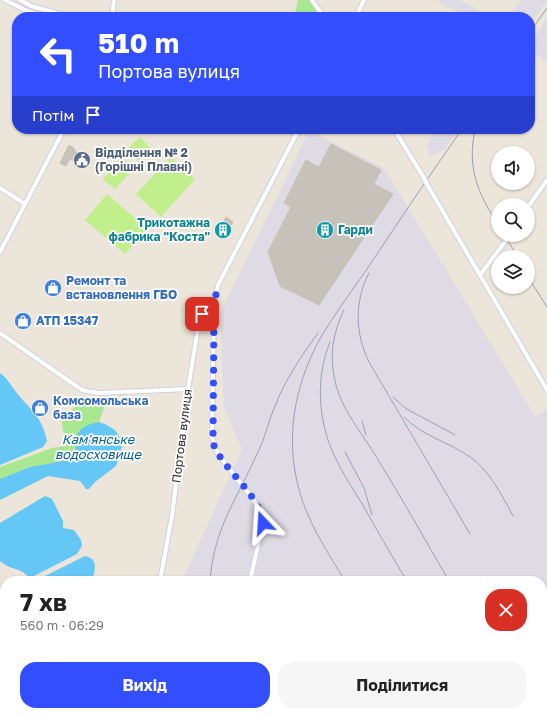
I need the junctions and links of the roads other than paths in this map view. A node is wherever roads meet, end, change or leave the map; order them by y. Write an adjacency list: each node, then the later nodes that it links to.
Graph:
1 (5, 0): 6 (street)
2 (20, 0): 7 (street)
3 (114, 0): 8 (street)
4 (312, 0): 9 (street)
5 (364, 0): 10 (street)
6 (30, 12)
7 (53, 12)
8 (113, 12)
9 (320, 12)
10 (358, 12)
11 (61, 134): 17 (street)
12 (296, 134): 21 (street, Портова вулиця)
13 (397, 134): 20 (street, bridge)
14 (547, 180): 16 (street)
15 (0, 188): 17 (street)
16 (534, 198)
17 (26, 204): 19 (street)
18 (505, 242): 20 (street)
19 (0, 252)
20 (480, 275): 24 (street)
21 (216, 294): 23 (street, Портова вулиця); 26 (street, Портова вулиця, bridge)
22 (0, 333): 23 (street)
23 (188, 389): 25 (street, Портова вулиця)
24 (547, 390)
25 (161, 576)
26 (251, 576)

